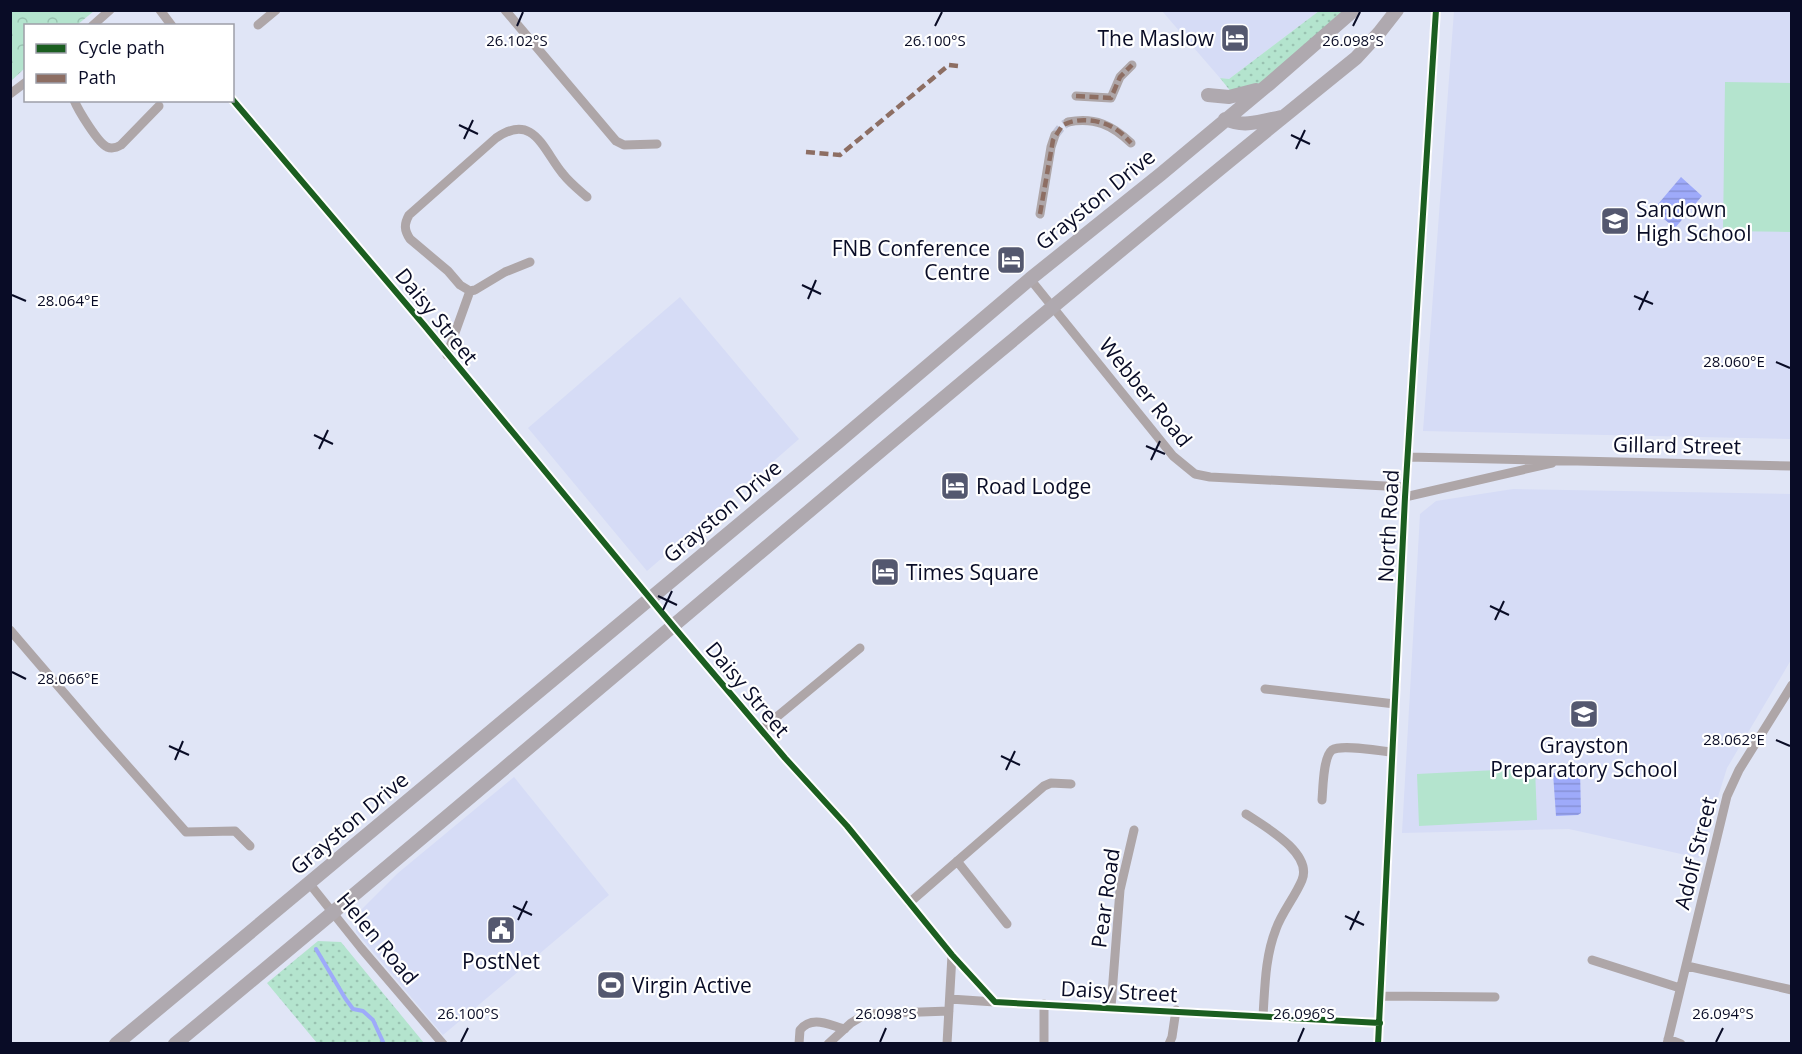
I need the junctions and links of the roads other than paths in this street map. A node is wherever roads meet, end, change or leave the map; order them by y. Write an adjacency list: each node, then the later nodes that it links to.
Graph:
1 (110, 10): 8 (street)
2 (160, 10): 9 (street)
3 (276, 10): 10 (street)
4 (505, 10): 25 (street)
5 (1354, 10): 13 (main road, Grayston Drive)
6 (1397, 10): 20 (main road)
7 (1436, 10): 33 (street, North Road)
8 (94, 24)
9 (170, 24)
10 (258, 25)
11 (1132, 65): 16 (street)
12 (24, 84): 14 (street)
13 (1269, 84): 15 (main road); 21 (main road, Grayston Drive)
14 (10, 94)
15 (1208, 95)
16 (1076, 96)
17 (234, 101): 32 (street, Daisy Street)
18 (75, 102): 19 (street)
19 (159, 106)
20 (1284, 116): 21 (main road); 31 (main road)
21 (1225, 119): 29 (main road, Grayston Drive)
22 (1068, 122): 24 (street)
23 (1055, 135): 27 (street)
24 (1131, 143)
25 (657, 144)
26 (587, 197): 30 (street)
27 (1040, 214)
28 (530, 262): 30 (street)
29 (1030, 279): 31 (street, Webber Road); 37 (main road, Grayston Drive)
30 (470, 291): 32 (street)
31 (1054, 307): 36 (street, Webber Road); 38 (main road)
32 (447, 355): 37 (street, Daisy Street)
33 (1408, 457): 34 (street, Gillard Street); 36 (street, North Road)
34 (1563, 460): 35 (street, Gillard Street); 36 (street, Gillard Street)
35 (1791, 465)
36 (1405, 491): 43 (street, North Road)
37 (651, 598): 38 (street, Daisy Street); 52 (main road, Grayston Drive)
38 (673, 626): 44 (street, Daisy Street); 54 (main road)
39 (10, 630): 50 (street)
40 (860, 648): 44 (street)
41 (1791, 685): 58 (street, Adolf Street)
42 (1265, 689): 43 (street)
43 (1395, 704): 45 (street, North Road)
44 (761, 730): 53 (street, Daisy Street)
45 (1392, 752): 47 (street); 61 (street, North Road)
46 (1071, 784): 51 (street)
47 (1322, 801)
48 (1246, 814): 69 (street)
49 (1134, 830): 66 (street, Pear Road)
50 (250, 846)
51 (957, 861): 53 (street); 55 (street)
52 (309, 883): 54 (street, Helen Road); 73 (main road, Grayston Drive)
53 (909, 903): 56 (street, Daisy Street)
54 (334, 913): 74 (main road); 75 (street, Helen Road)
55 (1007, 924)
56 (952, 955): 63 (street); 64 (street, Daisy Street)
57 (1592, 960): 59 (street)
58 (1687, 966): 59 (street, Adolf Street); 60 (street)
59 (1680, 988): 72 (street, Adolf Street)
60 (1791, 990)
61 (1381, 996): 62 (street); 70 (street, North Road)
62 (1496, 997)
63 (950, 999): 64 (street, Daisy Street); 68 (street)
64 (995, 1002): 65 (street, Daisy Street)
65 (1044, 1004): 66 (street, Daisy Street); 79 (street)
66 (1111, 1007): 67 (street, Daisy Street)
67 (1176, 1010): 69 (street, Daisy Street); 80 (street)
68 (949, 1011): 71 (street); 78 (street)
69 (1263, 1016): 70 (street, Daisy Street)
70 (1380, 1023): 81 (street, North Road)
71 (844, 1029): 76 (street); 77 (street)
72 (1668, 1041): 82 (street)
73 (116, 1044)
74 (175, 1044)
75 (443, 1044)
76 (799, 1044)
77 (828, 1044)
78 (947, 1044)
79 (1044, 1044)
80 (1169, 1044)
81 (1378, 1044)
82 (1681, 1044)

